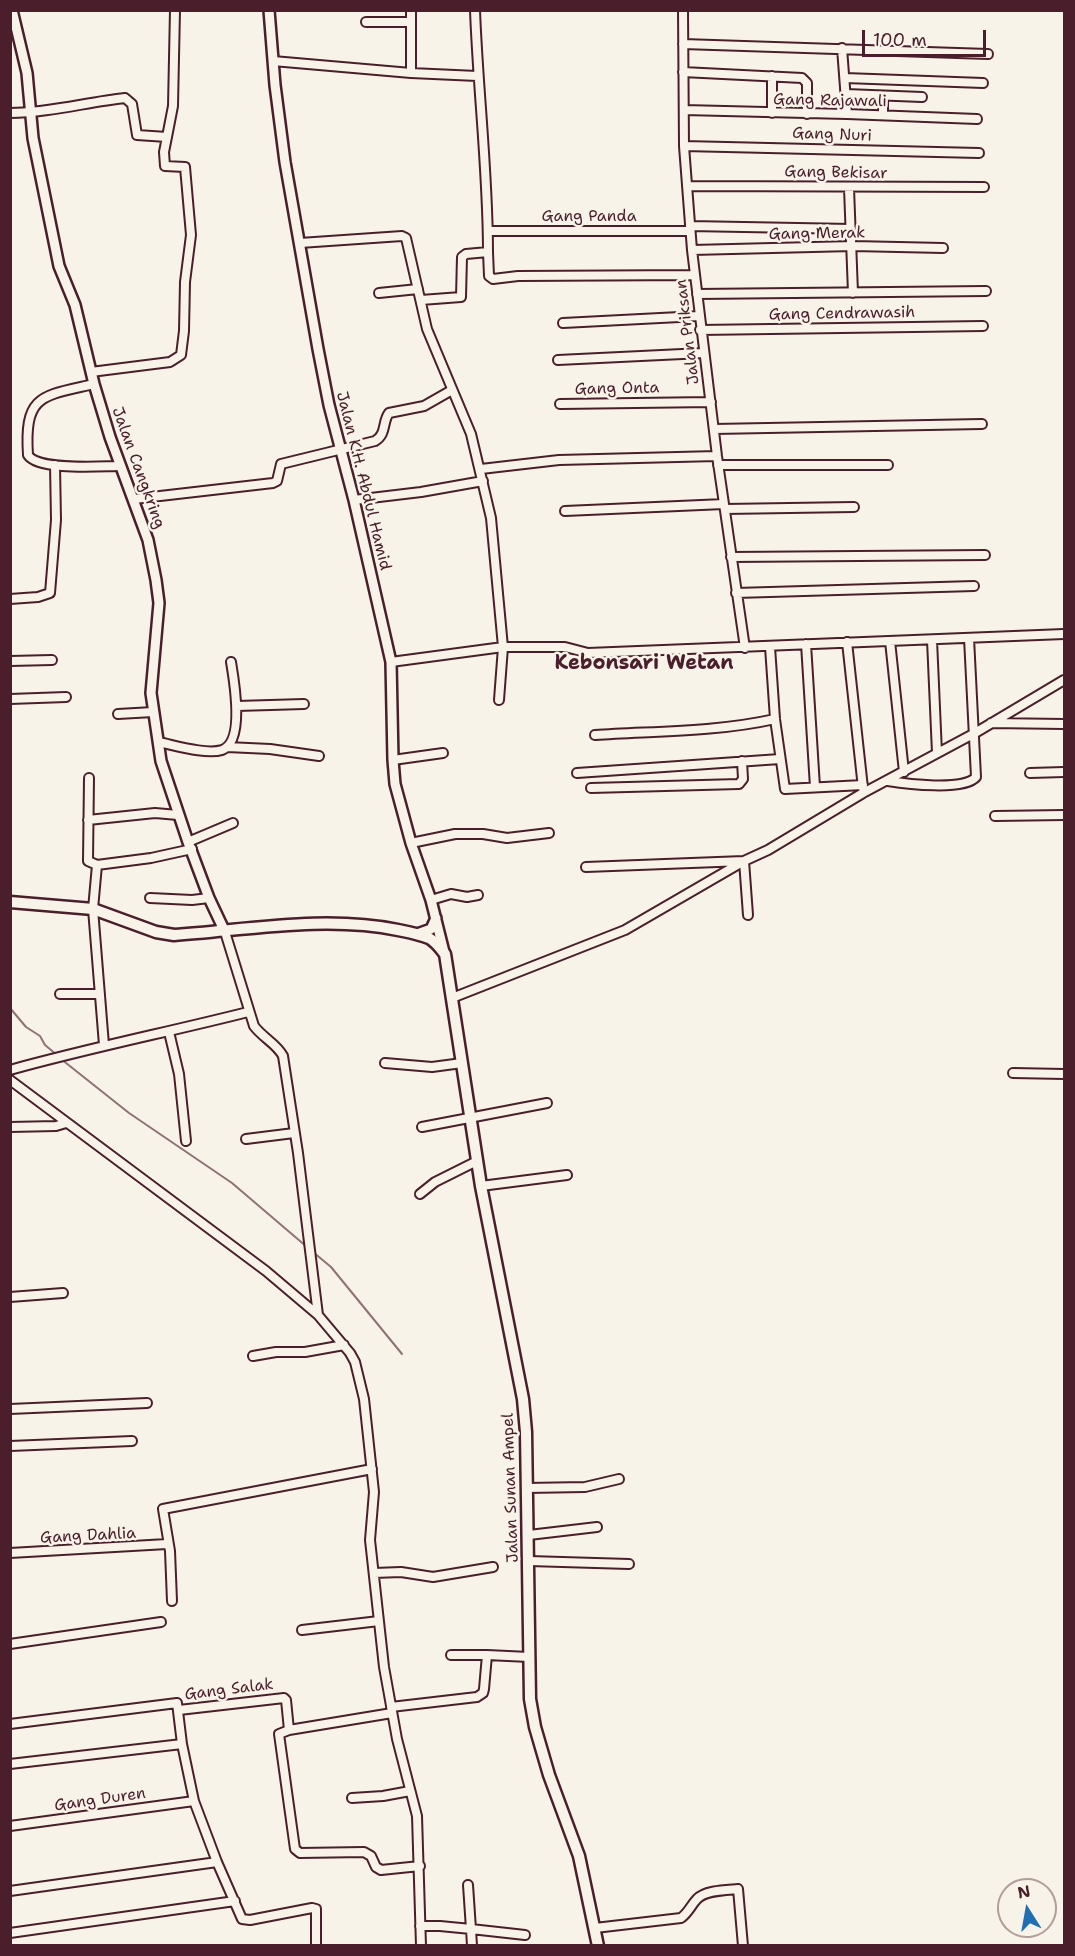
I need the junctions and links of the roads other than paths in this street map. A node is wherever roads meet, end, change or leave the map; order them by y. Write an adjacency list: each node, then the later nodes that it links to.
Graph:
1 (12, 10): 24 (street, Jalan Cangkring)
2 (175, 10): 30 (street)
3 (269, 10): 12 (street, Jalan K.H. Abdul Hamid)
4 (411, 10): 8 (street)
5 (475, 10): 15 (street)
6 (683, 10): 9 (street, Jalan Priksan)
7 (366, 22): 8 (street)
8 (411, 22): 14 (street)
9 (683, 44): 10 (street); 13 (street, Jalan Priksan)
10 (842, 48): 11 (street); 17 (street)
11 (988, 54)
12 (273, 61): 14 (street); 39 (street, Jalan K.H. Abdul Hamid)
13 (683, 72): 16 (street); 22 (street, Jalan Priksan)
14 (411, 74): 15 (street)
15 (477, 76): 38 (street)
16 (772, 76): 25 (street); 26 (street)
17 (844, 78): 18 (street); 19 (street)
18 (982, 82)
19 (846, 93): 20 (street); 27 (street)
20 (883, 96): 21 (street); 28 (street)
21 (922, 97)
22 (684, 110): 25 (street, Gang Rajawali); 31 (street, Jalan Priksan)
23 (10, 113): 24 (street)
24 (30, 113): 30 (street); 57 (street, Jalan Cangkring)
25 (772, 113): 26 (street, Gang Rajawali)
26 (807, 114): 27 (street, Gang Rajawali)
27 (848, 114): 28 (street, Gang Rajawali)
28 (883, 115): 29 (street, Gang Rajawali)
29 (976, 119)
30 (167, 137): 57 (street)
31 (684, 146): 32 (street, Gang Nuri); 33 (street, Jalan Priksan)
32 (979, 153)
33 (687, 186): 35 (street, Gang Bekisar); 36 (street, Jalan Priksan)
34 (984, 187): 35 (street, Gang Bekisar)
35 (849, 188): 37 (street)
36 (690, 229): 37 (street, Gang Panda); 38 (street, Gang Panda); 42 (street, Jalan Priksan)
37 (851, 229): 40 (street)
38 (488, 231): 43 (street)
39 (300, 243): 45 (street); 64 (street, Jalan K.H. Abdul Hamid)
40 (853, 246): 41 (street, Gang Merak); 42 (street, Gang Merak); 48 (street)
41 (943, 248)
42 (692, 250): 44 (street, Jalan Priksan)
43 (488, 252): 44 (street); 50 (street)
44 (694, 275): 49 (street, Jalan Priksan)
45 (418, 290): 47 (street); 50 (street)
46 (986, 291): 48 (street)
47 (379, 293)
48 (853, 293): 49 (street)
49 (697, 294): 51 (street, Jalan Priksan)
50 (421, 300): 59 (street)
51 (699, 316): 52 (street); 54 (street, Jalan Priksan)
52 (563, 323)
53 (983, 326): 54 (street, Gang Cendrawasih)
54 (700, 330): 55 (street, Jalan Priksan)
55 (703, 353): 56 (street); 60 (street, Jalan Priksan)
56 (558, 360)
57 (91, 372): 58 (street, Jalan Cangkring)
58 (94, 384): 66 (street); 69 (street, Jalan Cangkring)
59 (452, 390): 64 (street); 70 (street)
60 (711, 402): 61 (street, Gang Onta); 63 (street, Jalan Priksan)
61 (560, 404)
62 (982, 424): 63 (street)
63 (714, 429): 65 (street, Jalan Priksan)
64 (341, 449): 72 (street); 73 (street, Jalan K.H. Abdul Hamid)
65 (717, 456): 67 (street, Jalan Priksan); 70 (street)
66 (55, 465): 69 (street); 81 (street)
67 (718, 465): 68 (street); 74 (street, Jalan Priksan)
68 (888, 465)
69 (120, 466): 72 (street, Jalan Cangkring)
70 (481, 469): 71 (street)
71 (483, 481): 73 (street); 88 (street)
72 (134, 499): 101 (street, Jalan Cangkring)
73 (354, 500): 94 (street, Jalan K.H. Abdul Hamid)
74 (724, 507): 75 (street); 76 (street); 78 (street, Jalan Priksan)
75 (854, 507)
76 (565, 511)
77 (985, 555): 78 (street)
78 (731, 557): 80 (street, Jalan Priksan)
79 (974, 586): 80 (street)
80 (736, 593): 90 (street, Jalan Priksan)
81 (10, 599)
82 (1065, 634): 83 (street)
83 (969, 638): 84 (street); 106 (street)
84 (932, 640): 85 (street); 111 (street)
85 (890, 641): 86 (street); 116 (street)
86 (847, 642): 87 (street); 124 (street)
87 (806, 644): 89 (street); 122 (street)
88 (503, 647): 90 (street); 94 (street); 98 (street)
89 (770, 647): 90 (street); 103 (street)
90 (746, 648)
91 (52, 660): 92 (street)
92 (10, 661)
93 (231, 662): 100 (street)
94 (390, 662): 114 (street, Jalan K.H. Abdul Hamid)
95 (1065, 680): 104 (street)
96 (66, 697): 97 (street)
97 (10, 699)
98 (499, 700)
99 (304, 704): 100 (street)
100 (237, 706): 109 (street)
101 (153, 712): 102 (street); 108 (street, Jalan Cangkring)
102 (118, 714)
103 (775, 719): 107 (street); 113 (street)
104 (990, 723): 105 (street); 106 (street)
105 (1065, 724)
106 (975, 733): 111 (street); 121 (street)
107 (595, 735)
108 (158, 742): 109 (street); 125 (street, Jalan Cangkring)
109 (227, 747): 112 (street)
110 (443, 753): 114 (street)
111 (937, 753): 116 (street)
112 (319, 756)
113 (780, 759): 115 (street); 122 (street)
114 (393, 760): 131 (street, Jalan K.H. Abdul Hamid)
115 (742, 761): 118 (street); 123 (street)
116 (904, 772): 121 (street)
117 (1065, 772): 119 (street)
118 (577, 773)
119 (1030, 773)
120 (89, 777): 128 (street)
121 (886, 781): 124 (street)
122 (815, 787): 124 (street)
123 (591, 788)
124 (863, 789): 133 (street)
125 (178, 815): 128 (street); 132 (street, Jalan Cangkring)
126 (1065, 815): 127 (street)
127 (995, 816)
128 (88, 820): 134 (street)
129 (233, 823): 132 (street)
130 (549, 832): 131 (street)
131 (411, 843): 139 (street, Jalan K.H. Abdul Hamid)
132 (190, 846): 134 (street); 138 (street, Jalan Cangkring)
133 (744, 861): 135 (street); 142 (street); 149 (street)
134 (97, 865): 141 (street)
135 (586, 867)
136 (478, 895): 139 (street)
137 (150, 898): 138 (street)
138 (209, 898): 144 (street, Jalan Cangkring)
139 (431, 900): 143 (street, Jalan K.H. Abdul Hamid)
140 (10, 902): 141 (main road)
141 (93, 909): 144 (main road); 148 (street)
142 (748, 915)
143 (436, 918): 145 (street); 146 (street, Jalan K.H. Abdul Hamid)
144 (225, 932): 145 (main road); 150 (street)
145 (417, 934): 146 (main road)
146 (445, 954): 149 (main road, Jalan Sunan Ampel)
147 (60, 994): 148 (street)
148 (100, 994): 152 (street)
149 (452, 998): 154 (main road, Jalan Sunan Ampel)
150 (248, 1012): 151 (street); 164 (street)
151 (169, 1032): 152 (street); 166 (street)
152 (104, 1045): 155 (street)
153 (385, 1063): 154 (street)
154 (462, 1063): 160 (main road, Jalan Sunan Ampel)
155 (10, 1070)
156 (1013, 1073): 157 (street)
157 (1065, 1074)
158 (10, 1080): 161 (street)
159 (547, 1103): 160 (street)
160 (470, 1118): 163 (street); 167 (main road, Jalan Sunan Ampel)
161 (66, 1124): 162 (street); 173 (street)
162 (10, 1127)
163 (422, 1127)
164 (294, 1133): 165 (street); 173 (street)
165 (246, 1139)
166 (186, 1141)
167 (477, 1161): 169 (main road, Jalan Sunan Ampel); 170 (street)
168 (567, 1175): 169 (street)
169 (481, 1186): 182 (main road, Jalan Sunan Ampel)
170 (420, 1194)
171 (63, 1293): 172 (street)
172 (10, 1297)
173 (318, 1315): 174 (street)
174 (344, 1345): 175 (street); 180 (street)
175 (253, 1356)
176 (147, 1403): 177 (street)
177 (10, 1409)
178 (132, 1441): 179 (street)
179 (10, 1446)
180 (372, 1469): 185 (street); 190 (street)
181 (620, 1479): 182 (street)
182 (526, 1488): 184 (main road, Jalan Sunan Ampel)
183 (597, 1527): 184 (street)
184 (529, 1535): 187 (main road, Jalan Sunan Ampel)
185 (167, 1544): 186 (street, Gang Dahlia); 191 (street)
186 (10, 1553)
187 (529, 1561): 188 (street); 198 (main road, Jalan Sunan Ampel)
188 (629, 1564)
189 (493, 1567): 190 (street)
190 (374, 1573): 192 (street)
191 (172, 1601)
192 (379, 1621): 194 (street); 200 (street)
193 (161, 1622): 195 (street)
194 (302, 1630)
195 (10, 1644)
196 (451, 1655): 197 (street)
197 (491, 1655): 198 (street); 200 (street)
198 (522, 1657): 215 (main road, Jalan Sunan Ampel)
199 (179, 1710): 201 (street, Gang Salak); 202 (street, Gang Salak); 203 (street)
200 (392, 1710): 202 (street); 205 (street)
201 (10, 1724)
202 (289, 1730): 210 (street)
203 (182, 1744): 204 (street); 207 (street)
204 (10, 1764)
205 (410, 1791): 206 (street); 210 (street)
206 (352, 1797)
207 (194, 1801): 208 (street, Gang Duren); 209 (street)
208 (10, 1826)
209 (217, 1862): 212 (street); 213 (street)
210 (420, 1866): 214 (street)
211 (468, 1885): 216 (street)
212 (10, 1891)
213 (235, 1901): 217 (street); 219 (street)
214 (420, 1926): 216 (street); 220 (street)
215 (595, 1928): 222 (main road, Jalan Sunan Ampel); 223 (street)
216 (471, 1929): 218 (street); 221 (street)
217 (10, 1933)
218 (525, 1935)
219 (316, 1946)
220 (421, 1946)
221 (472, 1946)
222 (598, 1946)
223 (743, 1946)

